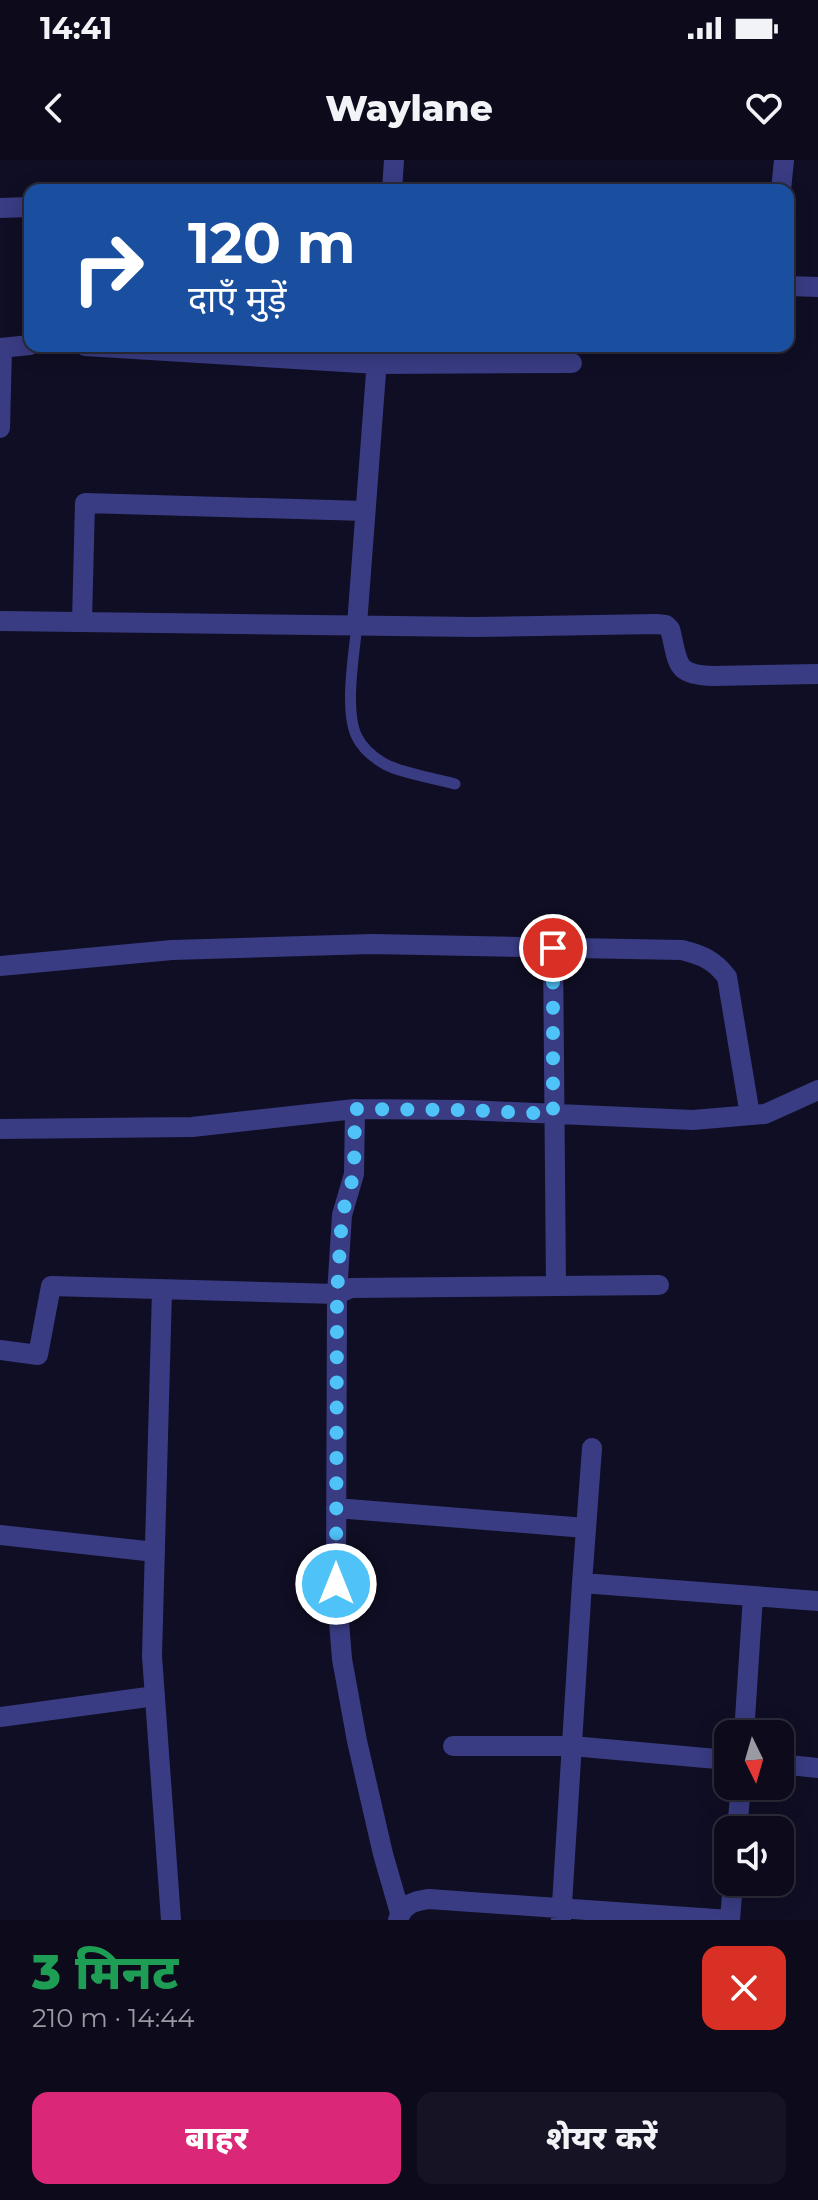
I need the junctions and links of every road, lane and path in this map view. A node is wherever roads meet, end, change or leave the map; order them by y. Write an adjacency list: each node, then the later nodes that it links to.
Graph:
1 (394, 160): 3 (street)
2 (784, 160): 4 (street)
3 (392, 184)
4 (782, 184)
5 (24, 207): 6 (street)
6 (0, 208)
7 (794, 286): 8 (street)
8 (818, 287)
9 (24, 346): 10 (street)
10 (1, 348): 14 (street)
11 (280, 352): 12 (street)
12 (378, 355): 13 (street); 15 (street)
13 (572, 363)
14 (0, 428)
15 (365, 511): 17 (street); 18 (street)
16 (0, 621): 17 (street)
17 (82, 621): 18 (street)
18 (357, 625): 19 (street); 20 (lane)
19 (818, 674)
20 (455, 784)
21 (553, 948): 22 (street); 25 (street); 26 (street)
22 (0, 966)
23 (818, 1090): 26 (street)
24 (355, 1109): 25 (street); 27 (street); 31 (street)
25 (553, 1114): 26 (street); 29 (street)
26 (750, 1115)
27 (0, 1129)
28 (659, 1285): 29 (street)
29 (556, 1286): 31 (street)
30 (162, 1290): 31 (street); 32 (street); 37 (street)
31 (337, 1294): 34 (street)
32 (0, 1350)
33 (592, 1448): 35 (street)
34 (336, 1508): 35 (street); 51 (street)
35 (586, 1528): 38 (street)
36 (0, 1535): 37 (street)
37 (155, 1552): 41 (street)
38 (582, 1583): 39 (street); 45 (street)
39 (753, 1596): 40 (street); 43 (street)
40 (818, 1601)
41 (155, 1696): 42 (street); 52 (street)
42 (0, 1717)
43 (745, 1720)
44 (453, 1746): 45 (street)
45 (572, 1746): 46 (street); 50 (street)
46 (714, 1759)
47 (794, 1765): 48 (street)
48 (818, 1768)
49 (732, 1896): 53 (street)
50 (561, 1914): 51 (street); 53 (street)
51 (399, 1917)
52 (171, 1920)
53 (730, 1920)

